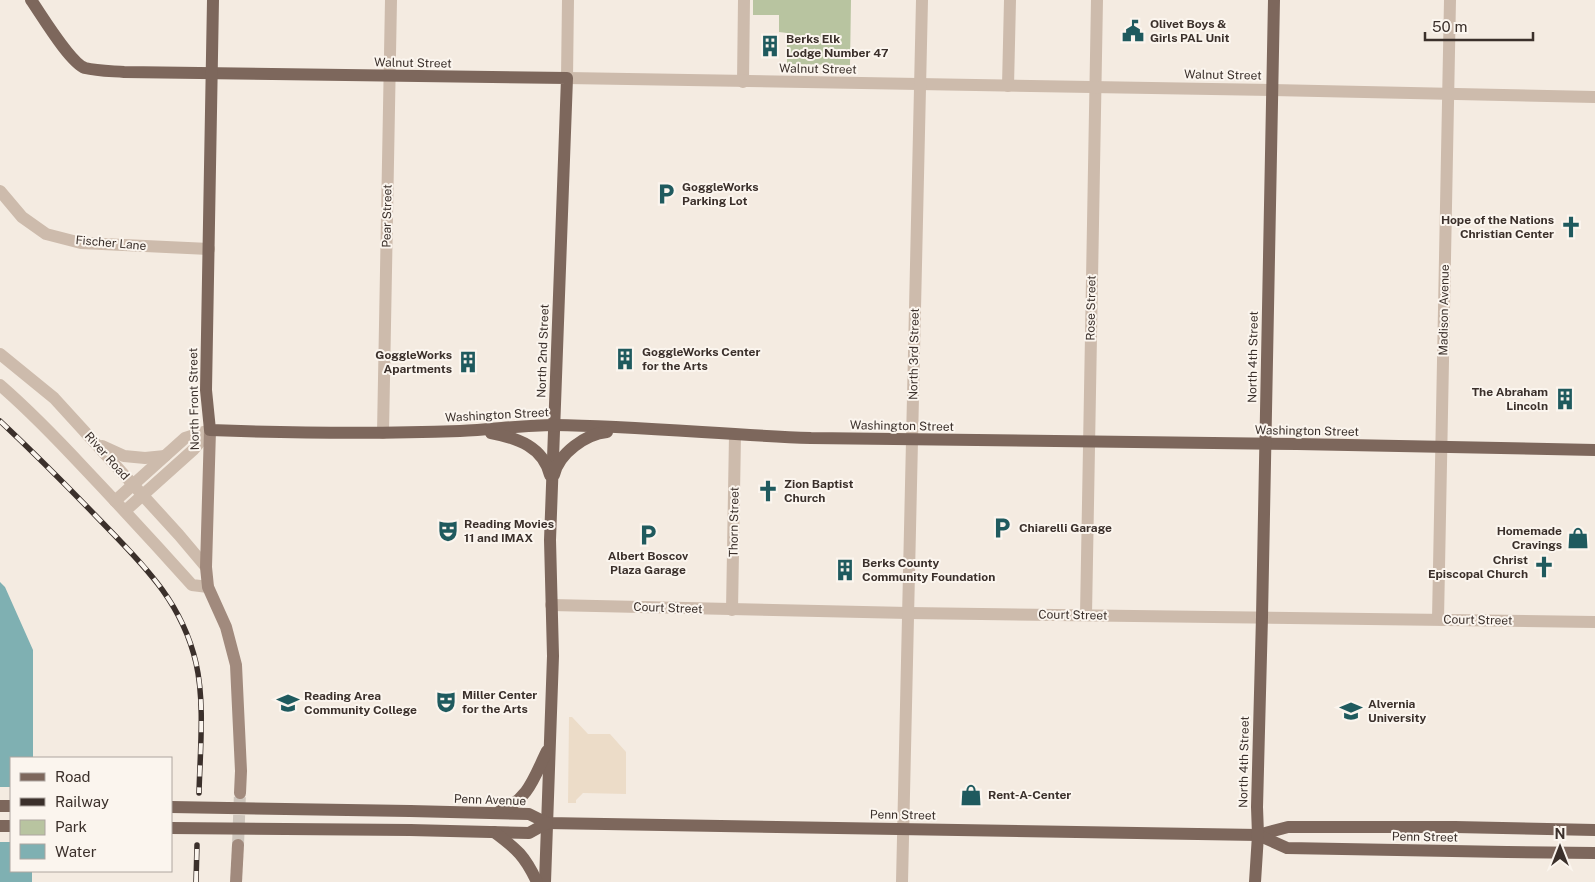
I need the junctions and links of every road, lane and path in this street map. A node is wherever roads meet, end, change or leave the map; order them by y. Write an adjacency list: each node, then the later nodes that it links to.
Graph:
1 (31, 0): 11 (main road, Walnut Street)
2 (213, 0): 11 (main road, North Front Street)
3 (391, 0): 12 (street, Pear Street)
4 (568, 0): 13 (street, North 2nd Street)
5 (744, 0): 14 (street)
6 (922, 0): 15 (street, North 3rd Street)
7 (1010, 0): 16 (street)
8 (1097, 0): 17 (street, Rose Street)
9 (1274, 0): 18 (main road, North 4th Street)
10 (1450, 0): 19 (street, Madison Avenue)
11 (211, 73): 12 (main road, Walnut Street); 22 (main road, North Front Street)
12 (390, 76): 13 (main road, Walnut Street); 29 (street, Pear Street)
13 (567, 78): 14 (street, Walnut Street); 25 (main road, North 2nd Street)
14 (742, 82): 15 (street, Walnut Street)
15 (920, 85): 16 (street, Walnut Street); 31 (street, North 3rd Street)
16 (1008, 86): 17 (street, Walnut Street)
17 (1095, 87): 18 (street, Walnut Street); 32 (street, Rose Street)
18 (1272, 90): 19 (street, Walnut Street); 34 (main road, North 4th Street)
19 (1448, 94): 20 (street, Walnut Street); 35 (street, Madison Avenue)
20 (1595, 96)
21 (0, 191): 22 (street, Fischer Lane)
22 (209, 249): 27 (main road, North Front Street)
23 (0, 354): 33 (street, River Road)
24 (0, 385): 41 (street, River Road)
25 (554, 426): 26 (main road, Washington Street); 28 (main road, Washington Street); 39 (main road, North 2nd Street)
26 (634, 428): 30 (main road, Washington Street); 39 (main road)
27 (210, 430): 29 (main road, Washington Street); 37 (street); 40 (street); 43 (main road, North Front Street)
28 (462, 431): 29 (main road, Washington Street); 39 (main road)
29 (382, 433)
30 (735, 435): 31 (main road, Washington Street); 46 (street, Thorn Street)
31 (912, 440): 32 (main road, Washington Street); 47 (street, North 3rd Street)
32 (1089, 442): 34 (main road, Washington Street); 48 (street, Rose Street)
33 (96, 443): 37 (street); 38 (street, River Road)
34 (1265, 444): 35 (main road, Washington Street); 49 (main road, North 4th Street)
35 (1441, 446): 36 (main road, Washington Street); 50 (street, Madison Avenue)
36 (1595, 450)
37 (164, 456): 38 (street)
38 (134, 485): 40 (street, River Road); 41 (street)
39 (552, 485): 45 (main road, North 2nd Street)
40 (143, 496): 42 (street); 43 (street, River Road)
41 (115, 501): 42 (street, River Road)
42 (125, 511): 44 (street, River Road)
43 (206, 567): 44 (main road, North Front Street)
44 (208, 587): 53 (main road, North Front Street)
45 (551, 605): 46 (street, Court Street); 52 (main road, North 2nd Street)
46 (732, 610): 47 (street, Court Street)
47 (908, 613): 48 (street, Court Street); 58 (street, North 3rd Street)
48 (1086, 615): 49 (street, Court Street)
49 (1262, 617): 50 (street, Court Street); 61 (main road, North 4th Street)
50 (1438, 619): 51 (street, Court Street)
51 (1595, 622)
52 (550, 746): 55 (main road); 56 (main road, North 2nd Street)
53 (240, 793)
54 (172, 807): 55 (main road, Penn Avenue, bridge)
55 (495, 813): 56 (main road, Penn Avenue)
56 (547, 823): 58 (main road, Penn Street); 60 (main road); 66 (main road, North 2nd Street)
57 (172, 828): 60 (main road, bridge)
58 (903, 828): 61 (main road, Penn Street); 67 (street, North 3rd Street)
59 (1595, 830): 61 (main road, Penn Street)
60 (494, 832): 65 (main road)
61 (1258, 835): 63 (main road, Penn Street); 68 (main road, North 4th Street)
62 (238, 845): 64 (main road)
63 (1595, 853)
64 (236, 882)
65 (538, 882)
66 (545, 882)
67 (902, 882)
68 (1255, 882)

